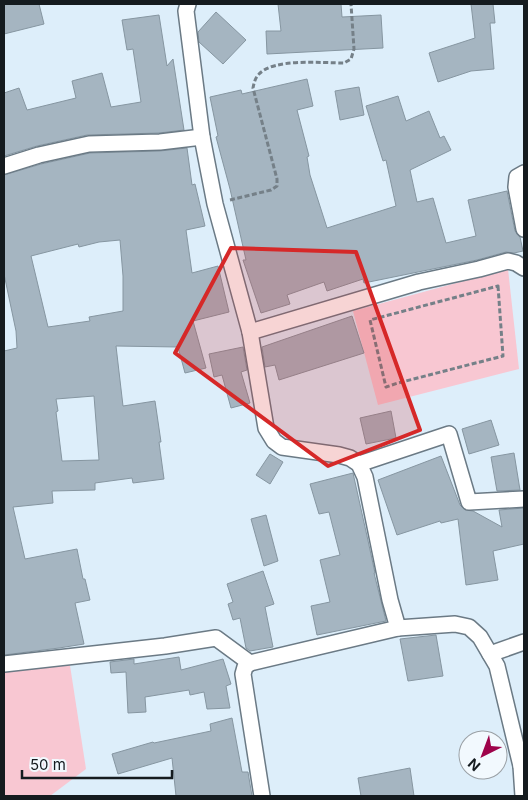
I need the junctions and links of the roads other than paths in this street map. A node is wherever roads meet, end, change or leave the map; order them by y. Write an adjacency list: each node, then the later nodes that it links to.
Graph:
1 (188, 4): 2 (street)
2 (202, 137): 3 (street); 7 (street)
3 (4, 166)
4 (524, 173): 5 (street)
5 (524, 229)
6 (524, 265): 7 (street)
7 (250, 332): 8 (street)
8 (359, 464): 9 (street); 10 (street)
9 (524, 499)
10 (398, 628): 12 (street); 13 (street)
11 (524, 642): 12 (street)
12 (490, 654): 15 (street)
13 (250, 663): 14 (street); 16 (street)
14 (4, 664)
15 (523, 765): 17 (street)
16 (262, 796)
17 (523, 796)

